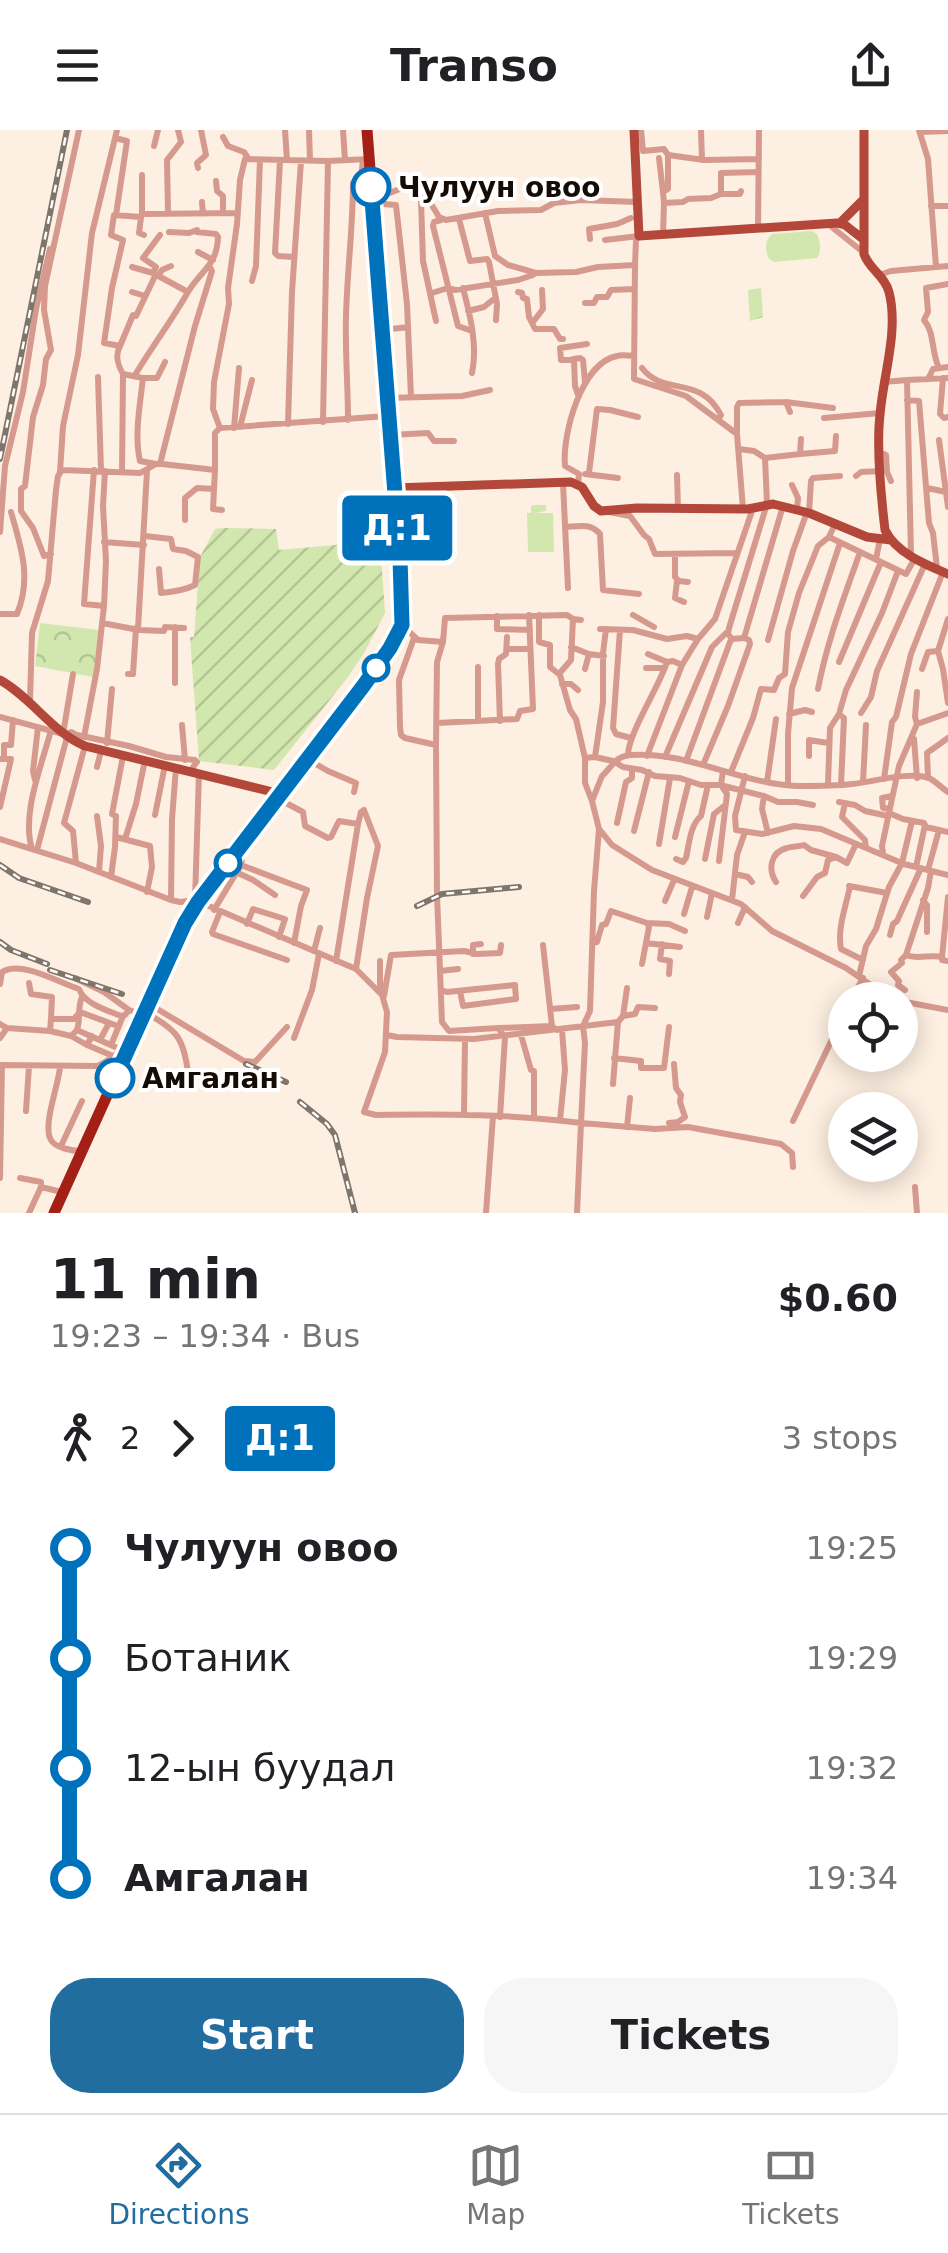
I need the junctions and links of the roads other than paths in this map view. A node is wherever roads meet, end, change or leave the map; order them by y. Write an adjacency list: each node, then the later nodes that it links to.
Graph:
1 (79, 130): 61 (street)
2 (158, 130): 17 (street)
3 (178, 130): 44 (street)
4 (202, 130): 28 (street)
5 (286, 130): 23 (street)
6 (309, 130): 24 (street)
7 (343, 130): 25 (street)
8 (366, 130): 20 (highway)
9 (638, 130): 18 (street); 38 (main road)
10 (701, 130): 26 (street)
11 (759, 130): 21 (street)
12 (864, 130): 36 (main road)
13 (919, 131): 14 (street); 40 (street)
14 (948, 132)
15 (116, 134): 47 (street); 153 (street)
16 (223, 137): 19 (street)
17 (154, 146)
18 (664, 156): 26 (street); 39 (street)
19 (248, 158): 22 (street); 42 (street)
20 (366, 159): 25 (street); 35 (highway); 132 (street)
21 (759, 159): 26 (street); 29 (street)
22 (260, 160): 23 (street); 78 (street)
23 (283, 160): 24 (street); 65 (street)
24 (305, 160): 27 (street); 65 (street)
25 (344, 160): 27 (street)
26 (702, 160)
27 (328, 161): 133 (street)
28 (198, 168)
29 (758, 172): 34 (street); 53 (street)
30 (142, 175): 48 (street)
31 (216, 181): 46 (street)
32 (741, 190): 34 (street)
33 (425, 191): 35 (street); 51 (street); 66 (street)
34 (721, 194): 39 (street)
35 (375, 199): 62 (street); 96 (highway)
36 (863, 200): 52 (main road); 59 (main road)
37 (202, 202): 45 (street)
38 (638, 202): 43 (street); 57 (main road)
39 (664, 203): 55 (street)
40 (931, 206): 41 (street); 72 (street)
41 (948, 206)
42 (238, 213): 46 (street); 136 (street)
43 (485, 213): 49 (street); 73 (street)
44 (168, 214): 45 (street); 48 (street)
45 (199, 214): 46 (street); 54 (street)
46 (223, 214)
47 (116, 215): 48 (street); 100 (street)
48 (141, 216): 56 (street)
49 (458, 218): 51 (street); 79 (street)
50 (631, 218): 58 (street)
51 (442, 219): 81 (street)
52 (832, 223): 53 (main road); 59 (main road); 64 (street)
53 (758, 228): 55 (main road)
54 (197, 230): 67 (street); 74 (street)
55 (664, 235): 57 (main road)
56 (144, 236)
57 (639, 236): 60 (street); 68 (street)
58 (590, 238)
59 (863, 239): 64 (main road)
60 (605, 240)
61 (54, 244): 175 (street); 178 (street)
62 (402, 248): 66 (street); 95 (street)
63 (198, 252): 67 (street)
64 (863, 252): 76 (main road)
65 (294, 256): 134 (street)
66 (423, 257): 87 (street)
67 (212, 263): 86 (street); 148 (street)
68 (634, 264): 75 (street); 83 (street)
69 (948, 266): 72 (street)
70 (132, 267): 74 (street)
71 (168, 267): 74 (street)
72 (936, 267): 76 (street)
73 (521, 270): 75 (street); 77 (street)
74 (156, 272): 86 (street); 88 (street)
75 (536, 274): 77 (street)
76 (879, 275): 115 (main road)
77 (518, 280): 79 (street); 94 (street)
78 (252, 281)
79 (492, 284): 82 (street); 89 (street)
80 (948, 284): 106 (street)
81 (448, 288): 82 (street); 87 (street); 97 (street)
82 (464, 288): 91 (street)
83 (634, 289): 90 (street); 101 (street)
84 (542, 290): 94 (street)
85 (132, 292): 88 (street)
86 (188, 292): 110 (street)
87 (432, 293): 93 (street)
88 (145, 296): 100 (street)
89 (495, 298): 91 (street); 92 (street)
90 (585, 303)
91 (468, 311): 97 (street)
92 (496, 320)
93 (436, 321)
94 (532, 322): 98 (street)
95 (408, 328): 96 (street); 120 (street)
96 (382, 330): 121 (highway)
97 (472, 331): 107 (street)
98 (562, 339)
99 (587, 344): 102 (street)
100 (120, 346): 108 (street)
101 (634, 356): 116 (street); 117 (street)
102 (572, 360): 116 (street); 119 (street)
103 (165, 362): 110 (street)
104 (239, 368): 137 (street)
105 (642, 368): 117 (street)
106 (943, 368): 112 (street)
107 (472, 373)
108 (123, 374): 110 (street); 154 (street)
109 (98, 377): 150 (street)
110 (139, 377): 148 (street)
111 (946, 378): 112 (street); 129 (street)
112 (928, 379): 114 (street)
113 (252, 380): 137 (street)
114 (907, 380): 115 (street); 122 (street)
115 (884, 382): 127 (main road)
116 (586, 383): 119 (street)
117 (673, 388): 138 (street)
118 (490, 390): 120 (street)
119 (578, 396): 160 (street)
120 (411, 397): 121 (street)
121 (387, 398): 128 (highway)
122 (907, 400): 163 (street); 165 (street)
123 (786, 402): 124 (street); 125 (street); 138 (street)
124 (833, 408)
125 (790, 412)
126 (258, 413): 135 (street)
127 (880, 413): 131 (street); 145 (main road)
128 (388, 416): 132 (street); 139 (highway)
129 (948, 417)
130 (638, 418): 155 (street)
131 (824, 418)
132 (348, 420): 133 (street)
133 (323, 422): 134 (street)
134 (288, 424): 135 (street)
135 (257, 426): 137 (street)
136 (220, 428): 137 (street); 151 (street)
137 (237, 428)
138 (737, 434): 144 (street)
139 (390, 436): 143 (street); 167 (highway)
140 (836, 436): 146 (street)
141 (801, 439): 146 (street)
142 (939, 440): 168 (street)
143 (454, 441)
144 (738, 449): 147 (street); 172 (street)
145 (879, 452): 152 (main road); 161 (street)
146 (800, 454): 147 (street)
147 (765, 458): 169 (street)
148 (158, 464): 149 (street); 151 (street)
149 (147, 469): 154 (street); 185 (street)
150 (100, 470): 153 (street); 154 (street); 186 (street); 203 (street)
151 (215, 470): 166 (street)
152 (881, 470): 158 (street); 183 (main road)
153 (60, 472): 190 (street)
154 (122, 472)
155 (589, 473): 159 (street); 160 (street)
156 (678, 475): 173 (street)
157 (840, 476): 176 (street)
158 (856, 476)
159 (618, 478)
160 (579, 479): 162 (main road); 177 (main road)
161 (891, 480)
162 (563, 482): 167 (main road); 181 (street)
163 (908, 483): 165 (street); 192 (street)
164 (792, 485): 176 (street)
165 (926, 486): 168 (street); 197 (street)
166 (214, 488): 174 (street); 179 (street)
167 (394, 488): 212 (highway)
168 (946, 492): 171 (street)
169 (767, 504): 170 (main road); 172 (main road); 217 (street)
170 (783, 506): 176 (main road); 220 (street)
171 (948, 507)
172 (748, 508): 173 (main road); 188 (street)
173 (678, 509): 177 (main road)
174 (222, 510)
175 (21, 511): 178 (street); 190 (street)
176 (805, 511): 180 (main road); 222 (street)
177 (609, 512): 191 (street)
178 (6, 513): 182 (street); 204 (street)
179 (185, 520)
180 (836, 524): 183 (main road); 184 (street)
181 (566, 527): 200 (street); 201 (street)
182 (0, 532)
183 (882, 535): 192 (main road); 193 (street)
184 (829, 538): 187 (street); 241 (street)
185 (144, 540): 186 (street); 195 (street); 211 (street)
186 (104, 542): 203 (street)
187 (840, 543): 189 (street); 242 (street)
188 (736, 552): 191 (street); 214 (street)
189 (860, 552): 193 (street); 247 (street)
190 (51, 554): 250 (street)
191 (675, 554): 198 (street)
192 (913, 556): 194 (main road); 196 (street)
193 (878, 560): 196 (street); 231 (street)
194 (925, 564): 197 (main road); 253 (street)
195 (159, 569)
196 (898, 571): 256 (street)
197 (943, 572): 300 (street)
198 (677, 580): 199 (street); 202 (street)
199 (688, 582)
200 (568, 588)
201 (639, 594)
202 (684, 602)
203 (104, 606): 210 (street)
204 (0, 614)
205 (633, 615): 213 (street)
206 (496, 616): 207 (street); 215 (street); 223 (street)
207 (529, 616): 208 (street); 215 (street)
208 (539, 616): 225 (street); 240 (street)
209 (948, 619): 224 (street)
210 (102, 622): 211 (street); 269 (street)
211 (137, 628): 239 (street); 244 (street)
212 (401, 628): 219 (street); 284 (highway)
213 (655, 628): 216 (street); 221 (street)
214 (710, 628): 217 (street); 221 (street)
215 (530, 630): 227 (street)
216 (620, 630): 230 (street); 270 (street)
217 (728, 635): 220 (street); 281 (street); 288 (street)
218 (508, 637): 226 (street)
219 (414, 638): 223 (street); 273 (street)
220 (744, 638): 289 (street)
221 (698, 639): 233 (street)
222 (768, 640)
223 (443, 642): 262 (street)
224 (942, 646): 237 (street); 251 (street)
225 (571, 647): 228 (street); 240 (street)
226 (507, 649): 227 (street); 260 (street)
227 (530, 649): 260 (street)
228 (588, 654): 230 (street); 236 (street)
229 (648, 654): 232 (street)
230 (604, 656): 278 (street)
231 (838, 662)
232 (666, 665): 233 (street); 235 (street); 270 (street)
233 (682, 665): 279 (street)
234 (478, 667): 261 (street)
235 (646, 668)
236 (585, 669)
237 (922, 669)
238 (74, 674): 269 (street)
239 (128, 674)
240 (559, 674): 245 (street)
241 (784, 674): 242 (street); 294 (street)
242 (796, 676): 255 (street)
243 (0, 680): 250 (main road)
244 (175, 683)
245 (562, 684): 248 (street); 282 (street)
246 (112, 689): 275 (street)
247 (818, 689)
248 (578, 690)
249 (917, 692): 263 (street)
250 (30, 701): 269 (main road)
251 (948, 704)
252 (812, 712): 255 (street)
253 (861, 712)
254 (948, 713): 263 (street)
255 (789, 714): 309 (street)
256 (840, 714): 272 (street); 310 (street)
257 (0, 717): 259 (street)
258 (776, 718): 305 (street)
259 (12, 720): 266 (street); 274 (street)
260 (500, 721): 261 (street)
261 (478, 722): 262 (street)
262 (437, 723): 273 (street)
263 (918, 724): 268 (street)
264 (182, 725): 286 (street)
265 (866, 725): 306 (street)
266 (38, 727): 267 (street); 307 (street)
267 (51, 730): 269 (street); 307 (street)
268 (914, 737): 301 (street); 302 (street)
269 (74, 738): 275 (main road); 343 (street); 349 (street)
270 (631, 738): 277 (street)
271 (948, 738): 303 (street)
272 (828, 742): 280 (street); 308 (street)
273 (436, 744): 392 (street)
274 (2, 745): 283 (street)
275 (104, 747): 276 (main road); 290 (street)
276 (121, 752): 285 (main road); 286 (street); 337 (street)
277 (628, 754): 279 (street); 287 (street)
278 (594, 756): 282 (street); 287 (street)
279 (647, 756): 281 (street)
280 (809, 756)
281 (665, 757): 288 (street)
282 (584, 758): 296 (street)
283 (2, 759): 321 (street)
284 (308, 759): 314 (street); 316 (highway)
285 (145, 760): 291 (main road); 337 (street)
286 (185, 760): 295 (street)
287 (613, 761): 292 (street); 298 (street)
288 (686, 761): 289 (street)
289 (703, 766): 294 (street)
290 (97, 767)
291 (171, 767): 295 (main road); 325 (street); 367 (street)
292 (632, 768): 293 (street); 329 (street)
293 (649, 772): 299 (street); 333 (street)
294 (727, 772): 297 (street); 312 (street)
295 (196, 773): 316 (main road); 370 (street)
296 (585, 775): 298 (street); 318 (street)
297 (745, 775): 305 (street); 313 (street)
298 (602, 776): 318 (street)
299 (670, 778): 304 (street); 340 (street)
300 (884, 778): 301 (street); 306 (street)
301 (896, 778): 302 (street); 323 (street)
302 (917, 778): 303 (street)
303 (928, 778): 315 (street)
304 (689, 781): 311 (street); 338 (street)
305 (768, 782): 309 (street)
306 (863, 782): 310 (street)
307 (35, 784): 343 (street)
308 (828, 784): 309 (street); 310 (street)
309 (788, 785)
310 (841, 785)
311 (708, 786): 312 (street); 326 (street)
312 (721, 786): 313 (street); 320 (street)
313 (742, 791): 317 (street); 335 (street)
314 (354, 792)
315 (948, 792)
316 (281, 794): 322 (highway)
317 (764, 796): 319 (street); 336 (street)
318 (592, 801): 332 (street)
319 (813, 805)
320 (725, 806): 327 (street); 348 (street)
321 (0, 807)
322 (269, 810): 330 (street); 350 (highway)
323 (889, 812): 328 (street); 342 (street); 344 (street)
324 (97, 816): 353 (street)
325 (155, 816)
326 (701, 816): 327 (street); 346 (street)
327 (713, 819): 347 (street)
328 (912, 820): 331 (street); 351 (street)
329 (617, 823)
330 (358, 824): 399 (street); 402 (street)
331 (925, 825): 334 (street); 352 (street)
332 (599, 829): 357 (street); 385 (street)
333 (634, 831)
334 (944, 831): 352 (street)
335 (744, 832): 336 (street); 354 (street)
336 (768, 832): 341 (street)
337 (120, 838): 356 (street); 361 (street)
338 (675, 838)
339 (0, 840): 343 (street)
340 (659, 844)
341 (856, 844): 342 (street); 345 (street)
342 (866, 848): 344 (street)
343 (34, 850): 349 (street)
344 (883, 854): 351 (street)
345 (836, 857): 359 (street); 365 (street)
346 (676, 859)
347 (705, 859)
348 (718, 862)
349 (76, 863): 353 (street)
350 (238, 863): 364 (street); 370 (highway); 373 (street); 384 (street)
351 (902, 863): 352 (street); 363 (street)
352 (924, 869): 355 (street); 369 (street); 382 (street)
353 (99, 872): 356 (street)
354 (735, 874): 358 (street); 368 (street)
355 (948, 875)
356 (110, 877): 361 (street)
357 (674, 880): 360 (street); 371 (street)
358 (752, 882)
359 (776, 882)
360 (692, 887): 362 (street); 374 (street)
361 (147, 892): 367 (street)
362 (712, 893): 368 (street); 375 (street)
363 (886, 893): 398 (street); 398 (street)
364 (275, 895)
365 (803, 896)
366 (948, 897): 396 (street)
367 (171, 900): 370 (street)
368 (732, 900): 372 (street)
369 (923, 900): 381 (street); 395 (street)
370 (196, 901): 373 (street); 413 (highway)
371 (665, 901)
372 (745, 906): 376 (street); 406 (street)
373 (217, 911): 377 (street); 397 (street)
374 (684, 914)
375 (707, 917)
376 (738, 923)
377 (247, 924): 383 (street); 383 (street)
378 (647, 924): 380 (street); 385 (street); 386 (street)
379 (320, 928): 393 (street)
380 (685, 932)
381 (928, 932)
382 (890, 935)
383 (279, 937): 384 (street)
384 (294, 943): 393 (street)
385 (592, 943): 431 (street)
386 (646, 943): 388 (street); 401 (street)
387 (481, 944): 394 (street)
388 (662, 944): 391 (street); 405 (street)
389 (501, 945): 394 (street)
390 (543, 945): 420 (street)
391 (680, 947)
392 (438, 952): 394 (street); 404 (street); 417 (street)
393 (317, 953): 399 (street); 444 (street)
394 (473, 954)
395 (906, 954): 396 (street); 410 (street)
396 (945, 959)
397 (287, 960)
398 (864, 960): 406 (street)
399 (336, 961): 402 (street)
400 (380, 961): 417 (street)
401 (642, 964)
402 (356, 969): 417 (street)
403 (458, 969): 404 (street)
404 (440, 971): 415 (street)
405 (670, 974)
406 (861, 977): 408 (street); 409 (street)
407 (75, 978): 426 (street)
408 (859, 982)
409 (868, 982)
410 (898, 982)
411 (29, 983): 427 (street)
412 (0, 984): 418 (street)
413 (156, 987): 426 (highway); 432 (street)
414 (627, 988): 428 (street)
415 (441, 990): 416 (street); 441 (street)
416 (460, 990): 416 (street)
417 (382, 995): 439 (street)
418 (82, 997): 423 (street); 425 (street)
419 (918, 1004): 424 (street)
420 (550, 1008): 421 (street); 435 (street)
421 (578, 1008)
422 (656, 1008): 428 (street)
423 (105, 1010): 426 (street); 429 (street)
424 (948, 1010)
425 (80, 1012): 427 (street); 429 (street); 437 (street)
426 (134, 1015): 448 (street); 449 (highway); 457 (street)
427 (52, 1019): 436 (street)
428 (621, 1019): 431 (street); 452 (street)
429 (105, 1021): 438 (street); 446 (street)
430 (4, 1026): 436 (street); 443 (street)
431 (583, 1026): 435 (street); 467 (street)
432 (287, 1027)
433 (498, 1028): 435 (street); 441 (street); 442 (street)
434 (669, 1028): 452 (street)
435 (557, 1029): 440 (street); 465 (street)
436 (50, 1031): 437 (street)
437 (74, 1033): 438 (street); 447 (street)
438 (89, 1035): 446 (street); 447 (street)
439 (387, 1035): 441 (street); 462 (street)
440 (521, 1035): 442 (street); 464 (street)
441 (448, 1036): 445 (street)
442 (506, 1036): 445 (street); 463 (street)
443 (0, 1038)
444 (294, 1038)
445 (465, 1039): 462 (street)
446 (100, 1040): 448 (street)
447 (87, 1045): 451 (street)
448 (111, 1045): 449 (street)
449 (125, 1048): 451 (street); 471 (highway)
450 (828, 1048): 466 (street)
451 (113, 1056): 456 (street)
452 (614, 1058): 458 (street)
453 (674, 1064): 469 (street)
454 (1, 1065): 455 (street); 473 (street)
455 (29, 1066): 456 (street); 461 (street)
456 (60, 1067): 470 (street)
457 (188, 1072)
458 (614, 1084)
459 (630, 1098): 468 (street)
460 (82, 1101): 470 (street)
461 (26, 1110)
462 (464, 1114): 463 (street)
463 (496, 1116): 464 (street); 478 (street)
464 (534, 1117): 465 (street)
465 (560, 1120): 467 (street)
466 (793, 1121)
467 (581, 1123): 468 (street); 481 (street)
468 (628, 1126): 469 (street)
469 (658, 1128): 472 (street)
470 (61, 1146): 471 (street)
471 (82, 1151): 477 (highway)
472 (793, 1166)
473 (0, 1178)
474 (20, 1178): 475 (street)
475 (41, 1187): 477 (street); 479 (street)
476 (915, 1187): 482 (street)
477 (63, 1192): 480 (highway)
478 (489, 1210)
479 (29, 1213)
480 (54, 1213)
481 (578, 1213)
482 (917, 1213)

